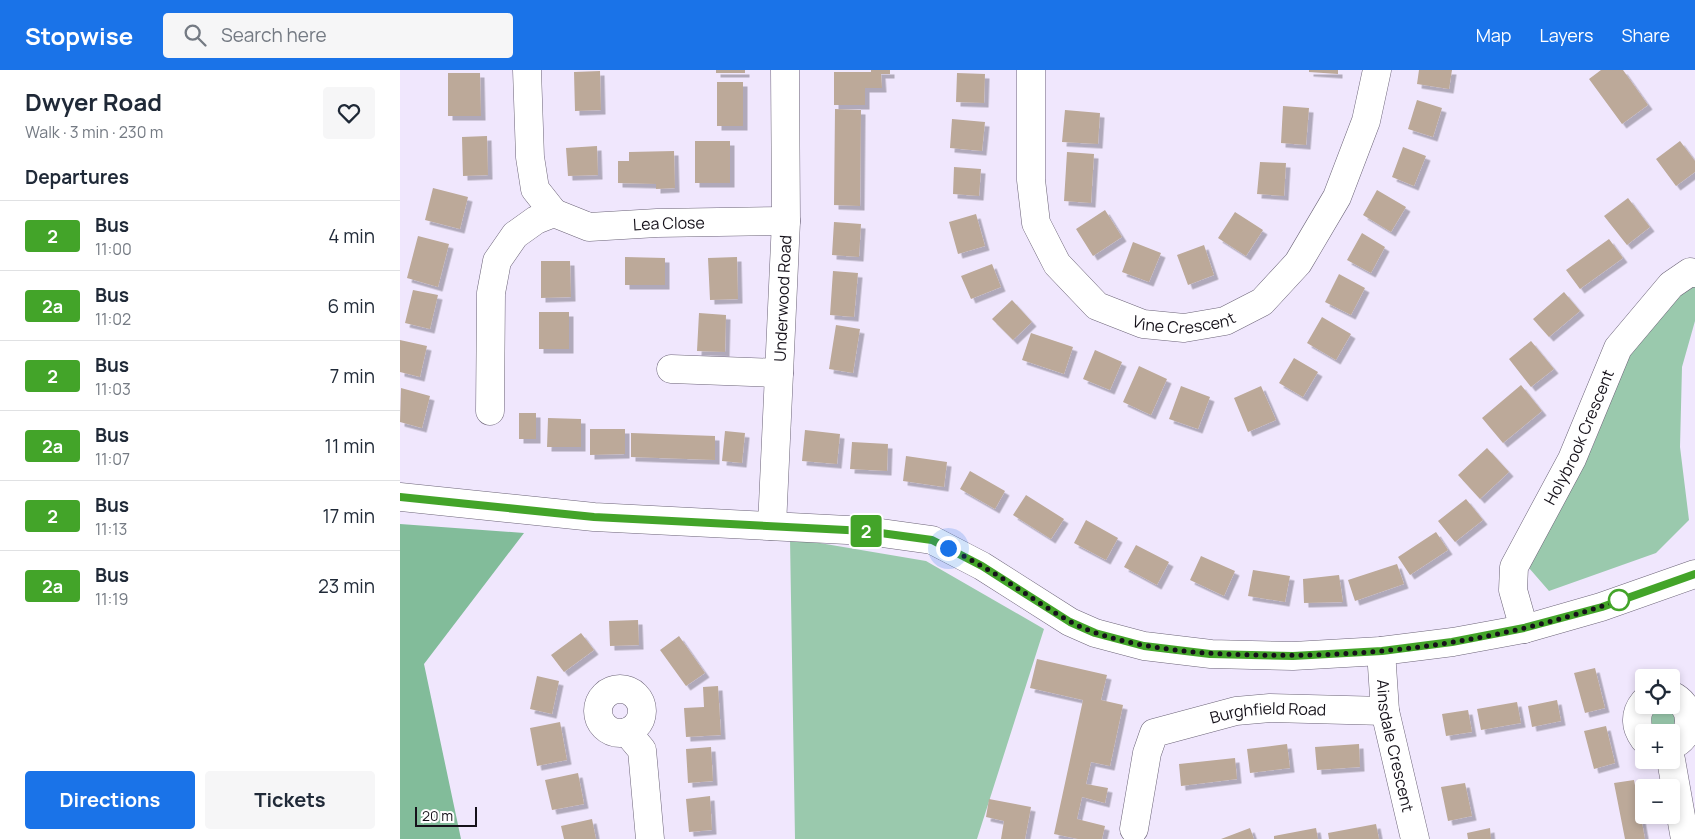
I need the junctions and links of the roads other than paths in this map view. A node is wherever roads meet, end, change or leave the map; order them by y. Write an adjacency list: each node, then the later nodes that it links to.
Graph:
1 (527, 70): 5 (street, Lea Close)
2 (785, 70): 6 (street, Underwood Road)
3 (1031, 70): 4 (street, Vine Crescent)
4 (1377, 70)
5 (554, 213): 6 (street, Lea Close); 10 (street)
6 (786, 221): 9 (street, Underwood Road)
7 (1695, 273): 14 (street, Holybrook Crescent)
8 (671, 369): 9 (street)
9 (779, 373): 12 (street, Underwood Road)
10 (490, 410)
11 (400, 498): 12 (street)
12 (772, 526): 15 (street)
13 (1695, 574): 14 (street)
14 (1524, 628): 15 (street)
15 (1382, 651): 17 (street, Ainsdale Crescent)
16 (1680, 699): 19 (street)
17 (1385, 710): 21 (street, Burghfield Road); 23 (street, Ainsdale Crescent)
18 (627, 732): 22 (street)
19 (1680, 740)
20 (1673, 769): 24 (street)
21 (1134, 829)
22 (650, 839)
23 (1415, 839)
24 (1685, 839)

